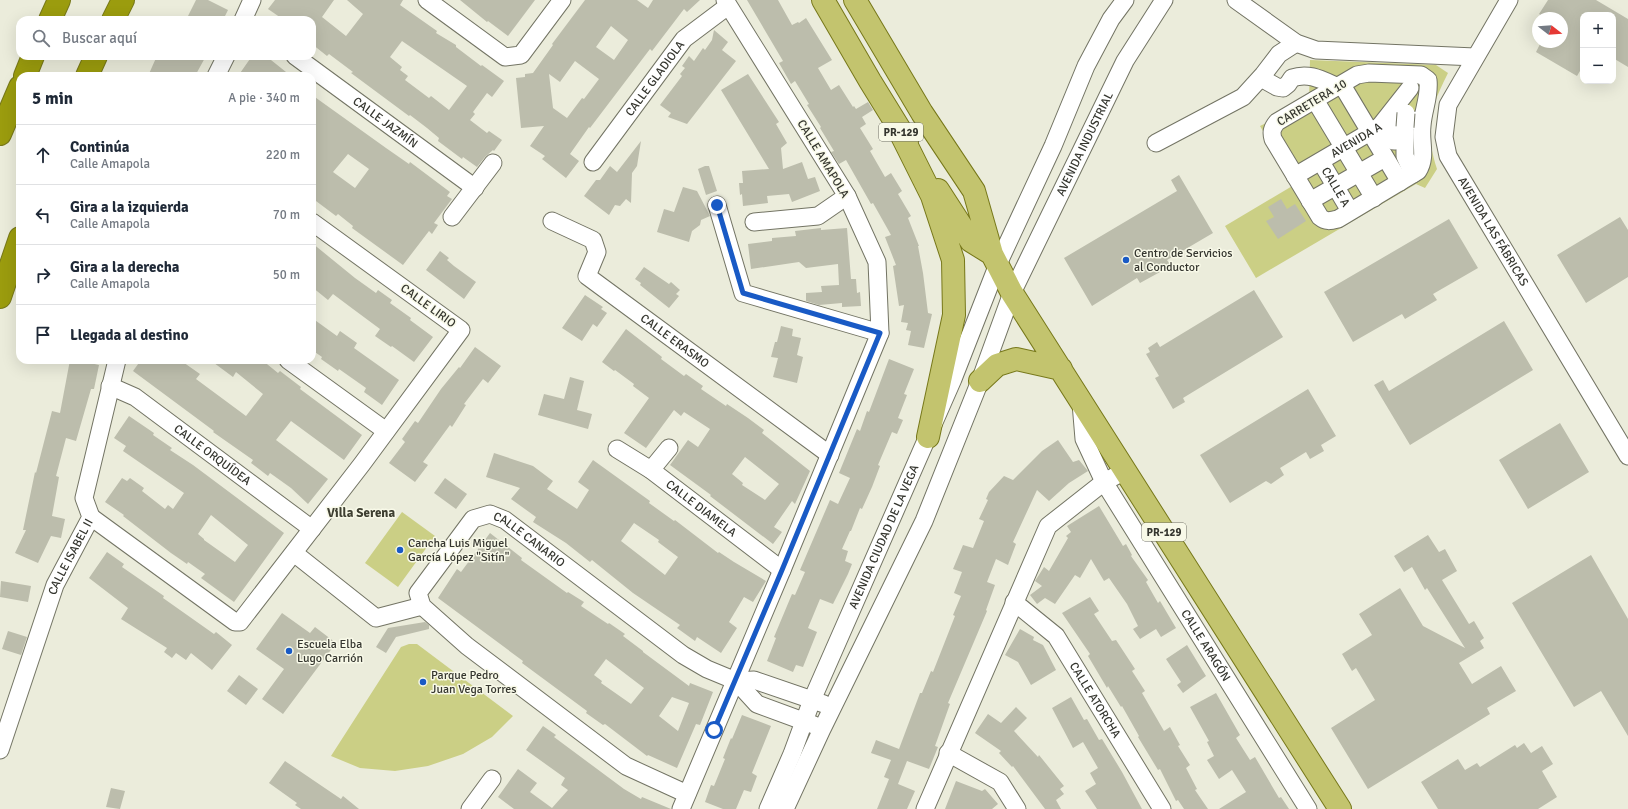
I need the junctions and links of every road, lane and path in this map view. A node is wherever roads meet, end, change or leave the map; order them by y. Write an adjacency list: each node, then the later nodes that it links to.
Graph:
1 (60, 0): 13 (highway)
2 (123, 0): 14 (highway)
3 (252, 0): 15 (street)
4 (427, 0): 5 (street)
5 (562, 0)
6 (823, 0): 33 (main road, PR-129)
7 (855, 0): 56 (main road, PR-129)
8 (1125, 0): 56 (street)
9 (1164, 0): 57 (street, AVENIDA INDUSTRIAL)
10 (1236, 0): 16 (street)
11 (1509, 0): 17 (street, AVENIDA LAS FÁBRICAS)
12 (726, 3): 38 (street, CALLE GLADIOLA); 46 (street, CALLE AMAPOLA)
13 (52, 16)
14 (115, 16)
15 (245, 16)
16 (1296, 43): 17 (street); 25 (street)
17 (1475, 57): 71 (street, AVENIDA LAS FÁBRICAS)
18 (31, 60): 22 (highway)
19 (94, 60): 23 (highway)
20 (224, 60): 24 (street)
21 (300, 60): 45 (street, CALLE JAZMÍN)
22 (27, 72)
23 (89, 72)
24 (218, 72)
25 (1261, 78): 27 (street); 35 (street)
26 (1410, 81): 27 (street, CARRETERA 10); 30 (street, CARRETERA 10); 31 (street); 32 (street)
27 (1340, 86): 29 (street, CARRETERA 10); 32 (street)
28 (16, 96): 34 (highway)
29 (1315, 100): 36 (street); 42 (street, CARRETERA 10)
30 (1422, 122): 31 (street, AVENIDA A); 43 (street, CARRETERA 10)
31 (1405, 123): 32 (street, AVENIDA A); 43 (street)
32 (1375, 129): 36 (street, AVENIDA A); 37 (street)
33 (900, 130): 56 (main road, PR-129); 67 (main road)
34 (0, 134)
35 (1156, 143)
36 (1344, 148): 39 (street, AVENIDA A); 41 (street)
37 (1385, 158): 41 (street); 43 (street)
38 (592, 162)
39 (1321, 162): 42 (street, AVENIDA A); 44 (street, CALLE A)
40 (493, 163): 45 (street)
41 (1359, 174): 44 (street); 47 (street)
42 (1296, 176): 48 (street, CARRETERA 10)
43 (1407, 178): 47 (street, CARRETERA 10)
44 (1335, 187): 48 (street); 50 (street, CALLE A)
45 (475, 188): 51 (street)
46 (847, 196): 53 (street); 59 (street, CALLE AMAPOLA)
47 (1374, 198): 50 (street, CARRETERA 10)
48 (1310, 201): 50 (street, CARRETERA 10)
49 (717, 205): 59 (street)
50 (1350, 211)
51 (452, 217)
52 (552, 221): 70 (street, CALLE ERASMO)
53 (754, 222)
54 (316, 225): 66 (street, CALLE LIRIO)
55 (16, 250): 58 (highway)
56 (995, 259): 57 (main road, PR-129); 67 (street, AVENIDA CIUDAD DE LA VEGA)
57 (1012, 293): 62 (main road, PR-129); 63 (street)
58 (0, 297)
59 (880, 333): 70 (street, CALLE AMAPOLA)
60 (116, 364): 64 (street, CALLE ISABEL II)
61 (294, 364): 66 (street)
62 (1061, 369): 63 (main road); 65 (main road, PR-129)
63 (980, 381): 83 (street)
64 (110, 386): 75 (street, CALLE ISABEL II); 76 (street, CALLE ORQUÍDEA)
65 (1081, 403): 73 (main road, PR-129); 74 (street, CALLE ARAGÓN)
66 (386, 431): 76 (street, CALLE LIRIO)
67 (928, 437): 82 (street, AVENIDA CIUDAD DE LA VEGA)
68 (669, 448): 72 (street)
69 (617, 449): 72 (street, CALLE DIAMELA)
70 (830, 455): 78 (street, CALLE AMAPOLA)
71 (1628, 456)
72 (651, 470): 78 (street, CALLE DIAMELA)
73 (1125, 471): 74 (street); 97 (main road, PR-129)
74 (1104, 482): 79 (street); 96 (street, CALLE ARAGÓN)
75 (91, 517): 77 (street, CALLE LIRIO); 86 (street, CALLE ISABEL II)
76 (312, 529): 77 (street, CALLE LIRIO)
77 (294, 553): 80 (street)
78 (782, 570): 81 (street, CALLE AMAPOLA)
79 (1014, 602): 87 (street); 95 (street, CALLE ATORCHA)
80 (422, 606): 81 (street, CALLE CANARIO); 89 (street)
81 (736, 681): 82 (street, CALLE CANARIO); 84 (street); 89 (street, CALLE AMAPOLA)
82 (812, 700): 83 (street, CALLE CANARIO); 84 (street, AVENIDA CIUDAD DE LA VEGA)
83 (833, 707): 85 (street)
84 (804, 722): 85 (street); 91 (street, AVENIDA CIUDAD DE LA VEGA)
85 (822, 729): 92 (street)
86 (0, 750)
87 (948, 753): 93 (street); 94 (street)
88 (492, 780): 90 (street)
89 (684, 802)
90 (474, 808)
91 (768, 809)
92 (785, 809)
93 (925, 809)
94 (1017, 809)
95 (1162, 809)
96 (1308, 809)
97 (1340, 809)

